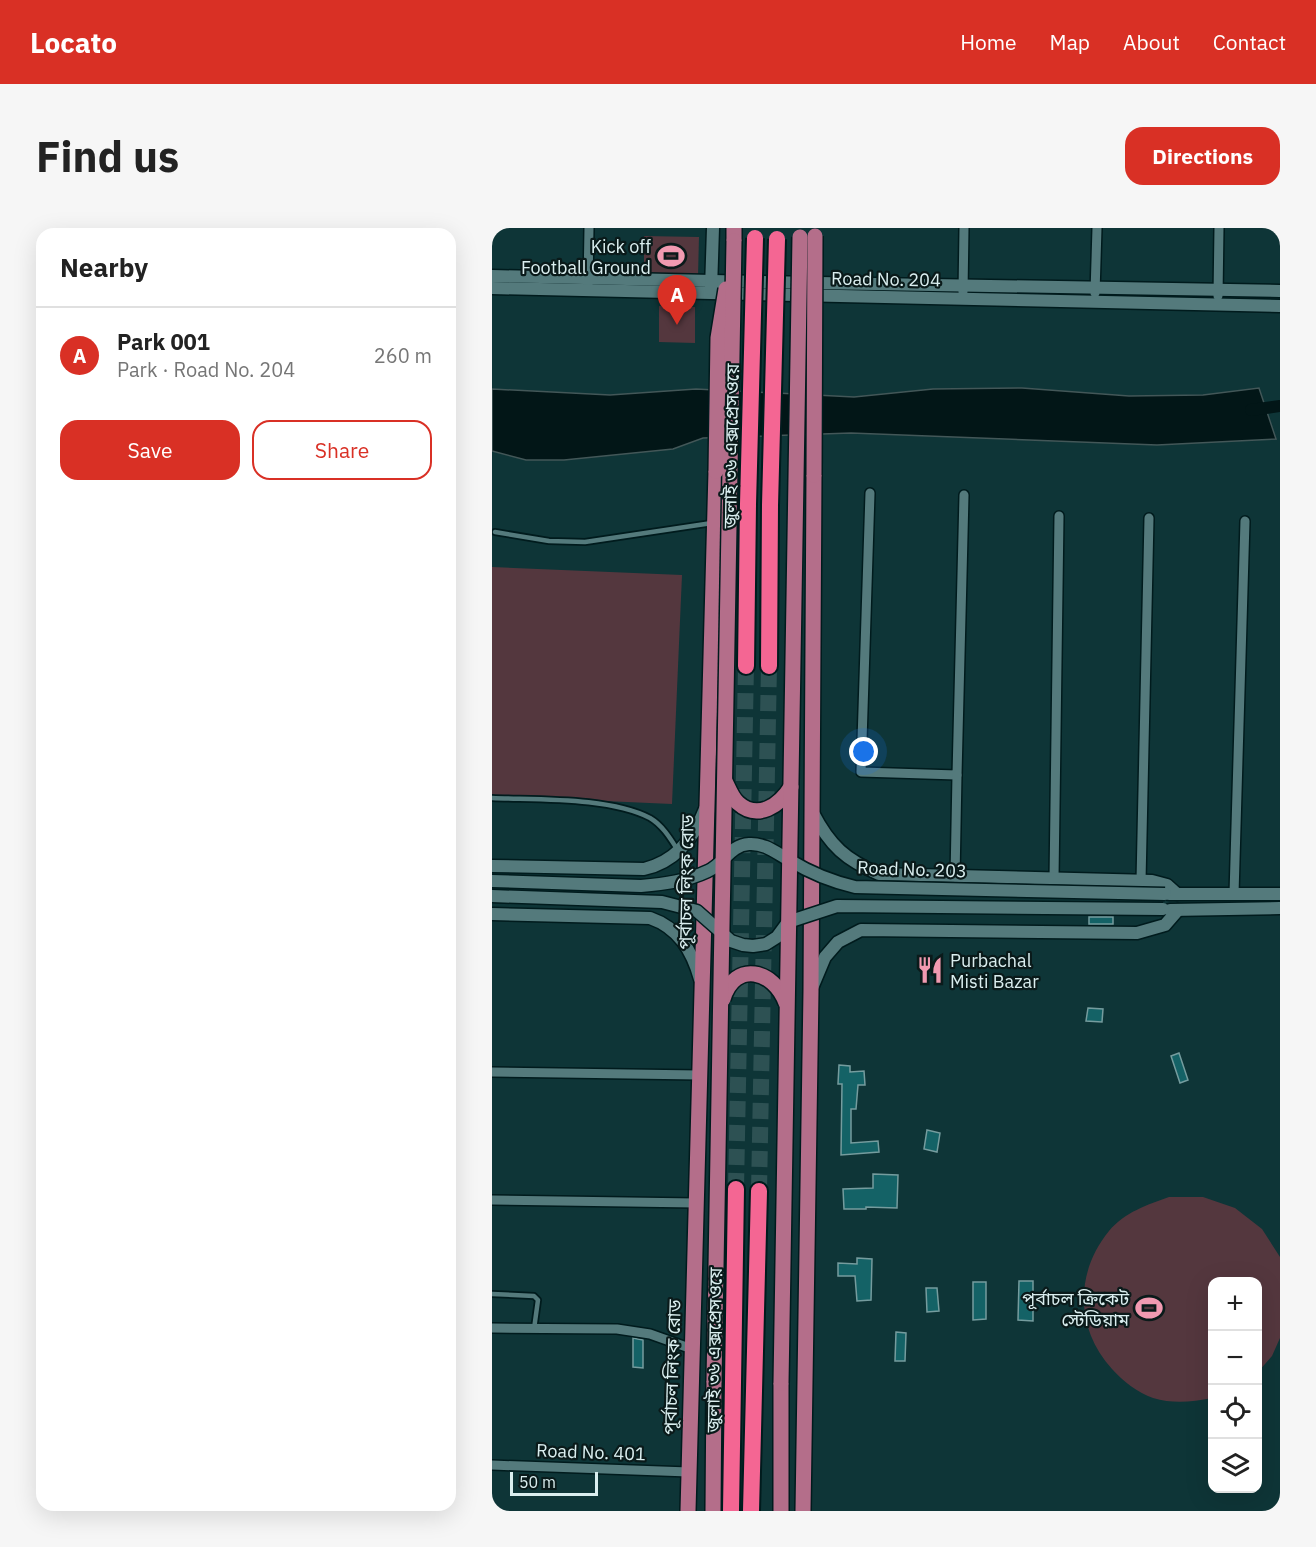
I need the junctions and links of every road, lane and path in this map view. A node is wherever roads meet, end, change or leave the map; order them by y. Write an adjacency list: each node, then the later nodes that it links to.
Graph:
1 (589, 228): 11 (street)
2 (712, 228): 12 (street)
3 (964, 228): 17 (street)
4 (1097, 228): 14 (street)
5 (1220, 228): 15 (street)
6 (808, 232): 32 (main road, bridge); 35 (main road, bridge)
7 (756, 233): 28 (highway, জুলাই ৩৬ এক্সপ্রেসওয়ে, bridge)
8 (778, 233): 29 (highway, bridge)
9 (734, 241): 26 (main road, পূর্বাচল লিংক রোড, bridge); 31 (main road, bridge)
10 (492, 276): 11 (street, Road No. 204)
11 (588, 284): 12 (street, Road No. 204); 13 (street, Road No. 204)
12 (711, 287): 17 (street, Road No. 204)
13 (492, 288)
14 (1095, 288): 15 (street, Road No. 204); 17 (street, Road No. 204); 18 (street)
15 (1218, 290): 16 (street, Road No. 204); 19 (street)
16 (1280, 291)
17 (963, 292): 18 (street, Road No. 204)
18 (1095, 302): 19 (street, Road No. 204)
19 (1218, 305): 20 (street, Road No. 204)
20 (1280, 306)
21 (870, 493): 30 (street)
22 (964, 495): 30 (street)
23 (1059, 516): 41 (street)
24 (1149, 518): 43 (street)
25 (1245, 521): 45 (street)
26 (714, 522): 27 (lane); 34 (main road, পূর্বাচল লিংক রোড)
27 (495, 532)
28 (746, 666)
29 (769, 666)
30 (957, 775): 40 (street)
31 (725, 780): 32 (main road, bridge); 37 (main road, bridge)
32 (791, 787): 38 (main road, bridge)
33 (492, 798): 36 (lane)
34 (707, 806): 36 (street); 53 (main road, পূর্বাচল লিংক রোড)
35 (812, 811): 40 (street, Road No. 203); 54 (main road)
36 (679, 851): 39 (street)
37 (723, 861): 38 (street, Road No. 203, bridge); 42 (street, Road No. 203, bridge); 52 (main road, bridge)
38 (789, 861): 44 (street, Road No. 203, bridge); 51 (main road, bridge)
39 (492, 866)
40 (955, 877): 41 (street, Road No. 203)
41 (1054, 879): 43 (street, Road No. 203)
42 (492, 881)
43 (1141, 881): 44 (street, Road No. 203)
44 (1171, 894): 45 (street, Road No. 203)
45 (1234, 894): 46 (street, Road No. 203)
46 (1280, 894)
47 (492, 896): 52 (street, Road No. 203, bridge)
48 (1280, 908): 49 (street, Road No. 203)
49 (1178, 910): 51 (street, Road No. 203, bridge); 54 (street)
50 (492, 914): 53 (street)
51 (788, 922): 52 (street, Road No. 203, bridge); 56 (main road, bridge)
52 (722, 932): 55 (main road, bridge)
53 (703, 989): 58 (main road, পূর্বাচল লিংক রোড)
54 (811, 991): 74 (main road)
55 (721, 1004): 56 (main road, bridge); 70 (main road, bridge)
56 (787, 1004): 73 (main road, bridge)
57 (492, 1072): 58 (street)
58 (699, 1075): 62 (main road, পূর্বাচল লিংক রোড)
59 (736, 1189): 71 (highway, জুলাই ৩৬ এক্সপ্রেসওয়ে)
60 (759, 1191): 72 (highway)
61 (492, 1200): 62 (street)
62 (696, 1203): 66 (main road, পূর্বাচল লিংক রোড)
63 (492, 1294): 65 (lane)
64 (492, 1328): 65 (street)
65 (534, 1329): 66 (street)
66 (692, 1349): 68 (main road, পূর্বাচল লিংক রোড)
67 (492, 1465): 68 (street, Road No. 401)
68 (689, 1472): 69 (main road, পূর্বাচল লিংক রোড)
69 (688, 1511)
70 (712, 1511)
71 (731, 1511)
72 (751, 1511)
73 (781, 1511)
74 (803, 1511)

